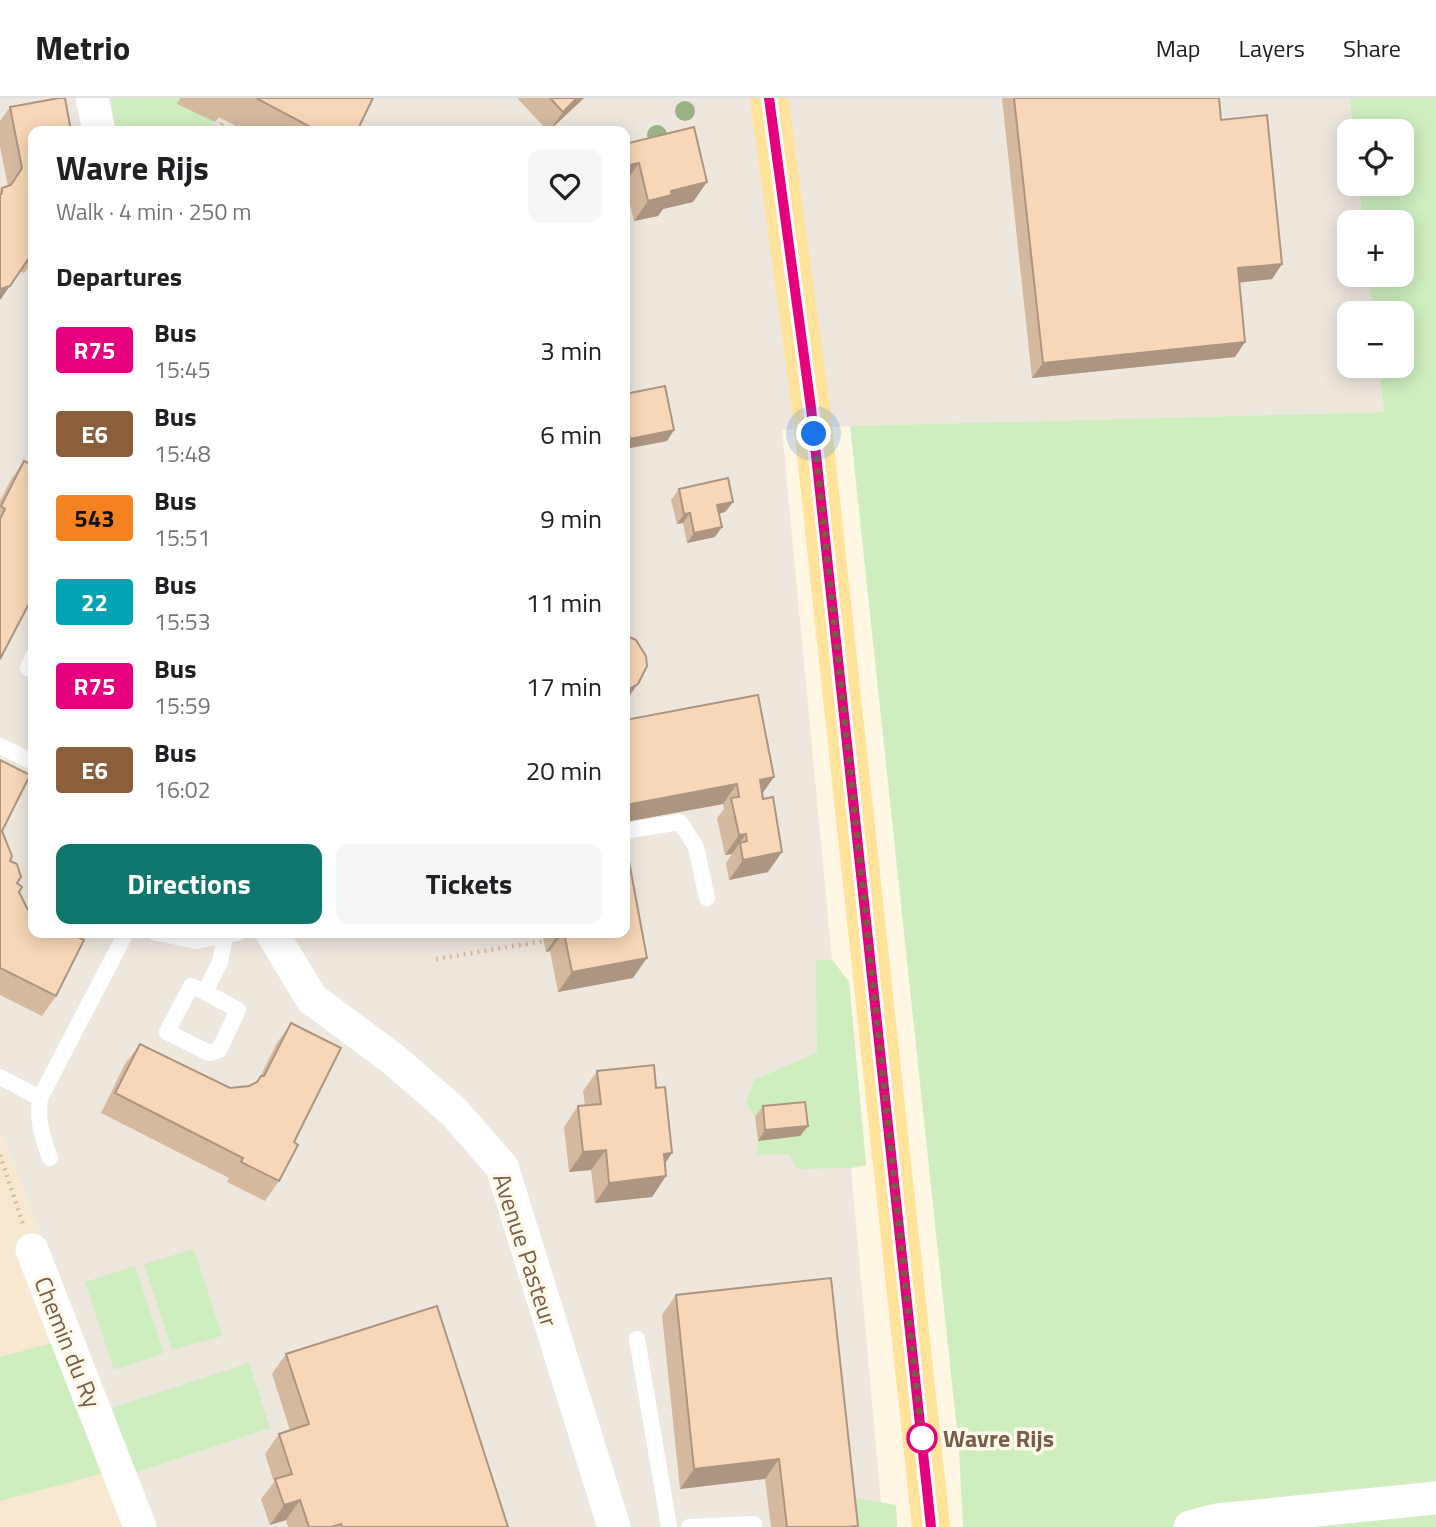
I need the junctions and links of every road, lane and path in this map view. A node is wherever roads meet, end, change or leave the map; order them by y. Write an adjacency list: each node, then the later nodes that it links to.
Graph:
1 (92, 98): 4 (street)
2 (769, 98): 30 (main road)
3 (223, 120): 5 (path)
4 (98, 126)
5 (220, 126)
6 (0, 746): 7 (lane)
7 (28, 760)
8 (630, 830): 9 (lane)
9 (707, 898)
10 (123, 938): 19 (lane)
11 (181, 938): 12 (lane)
12 (211, 938)
13 (230, 938): 17 (lane)
14 (275, 938): 27 (street, Avenue Pasteur)
15 (544, 941): 16 (path)
16 (436, 959)
17 (205, 992): 17 (lane)
18 (0, 1077): 19 (lane)
19 (40, 1098): 21 (lane)
20 (0, 1155): 22 (path, Chemin du Ry)
21 (50, 1158)
22 (32, 1250): 26 (street, Chemin du Ry)
23 (637, 1339): 28 (lane)
24 (1436, 1498): 31 (street)
25 (754, 1524): 29 (lane)
26 (140, 1527)
27 (614, 1527)
28 (669, 1527)
29 (689, 1527)
30 (931, 1527)
31 (1190, 1527)

